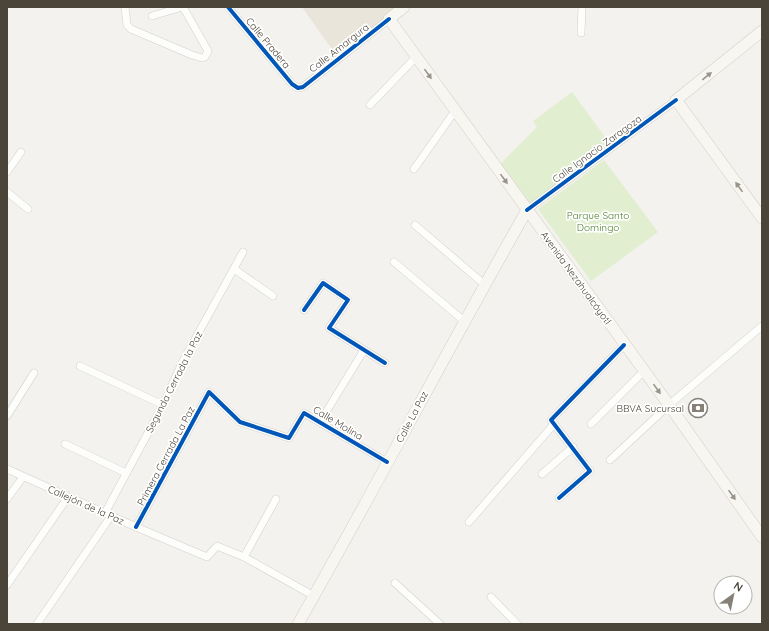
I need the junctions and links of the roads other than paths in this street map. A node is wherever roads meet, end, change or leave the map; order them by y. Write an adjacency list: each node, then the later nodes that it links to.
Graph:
1 (125, 7): 2 (street)
2 (183, 7): 6 (street)
3 (228, 7): 11 (street, Calle Pradera)
4 (404, 7): 7 (main road, Calle Amargura)
5 (582, 7): 9 (street)
6 (152, 16)
7 (389, 19): 10 (main road, Avenida Nezahualcóyotl); 11 (street, Calle Amargura)
8 (762, 31): 12 (main road, Calle Ignacio Zaragoza, one-way to 8)
9 (581, 33)
10 (416, 57): 13 (street); 14 (main road, Avenida Nezahualcóyotl, one-way to 14)
11 (298, 88)
12 (676, 100): 20 (street, Calle Ignacio Zaragoza); 21 (main road, one-way to 12)
13 (370, 105)
14 (455, 111): 16 (street); 20 (main road, Avenida Nezahualcóyotl, one-way to 20)
15 (21, 152): 17 (street)
16 (414, 169)
17 (7, 172)
18 (7, 192): 19 (street)
19 (28, 209)
20 (526, 210): 26 (main road, Calle La Paz); 31 (main road, Avenida Nezahualcóyotl)
21 (762, 218)
22 (415, 225): 26 (street)
23 (243, 252): 25 (street, Segunda Cerrada la Paz)
24 (394, 262): 29 (street)
25 (234, 269): 27 (street); 38 (street, Segunda Cerrada la Paz)
26 (484, 284): 29 (main road, Calle La Paz)
27 (272, 296)
28 (304, 310): 32 (street)
29 (464, 321): 47 (main road, Calle La Paz)
30 (762, 326): 39 (street)
31 (624, 345): 35 (main road, Avenida Nezahualcóyotl); 42 (street)
32 (364, 350): 33 (street); 41 (street)
33 (385, 363)
34 (80, 366): 38 (street)
35 (644, 371): 39 (main road, Avenida Nezahualcóyotl, one-way to 39); 43 (street)
36 (34, 373): 40 (street)
37 (209, 392): 41 (street, Calle Molina); 58 (street, Primera Cerrada La Paz)
38 (163, 405): 49 (street, Segunda Cerrada la Paz)
39 (669, 405): 46 (street); 59 (main road, Avenida Nezahualcóyotl, one-way to 59)
40 (7, 416)
41 (320, 422): 47 (street, Calle Molina)
42 (554, 424): 45 (street); 57 (street)
43 (591, 424)
44 (64, 444): 49 (street)
45 (573, 447): 50 (street); 53 (street)
46 (610, 460)
47 (387, 462): 63 (main road, Calle La Paz)
48 (7, 469): 51 (street, Callejón de la Paz)
49 (126, 473): 56 (street, Segunda Cerrada la Paz)
50 (542, 474)
51 (23, 477): 52 (street, Callejón de la Paz); 54 (street)
52 (68, 497): 56 (street, Callejón de la Paz); 62 (street)
53 (559, 498)
54 (7, 499)
55 (276, 499): 60 (street)
56 (108, 515): 58 (street, Callejón de la Paz); 65 (street, Segunda Cerrada la Paz)
57 (469, 522)
58 (136, 527): 60 (street, Callejón de la Paz)
59 (762, 538)
60 (244, 557): 63 (street, Callejón de la Paz)
61 (395, 583): 67 (street)
62 (7, 585)
63 (314, 596): 66 (main road, Calle La Paz)
64 (491, 597): 68 (street)
65 (37, 624)
66 (298, 624)
67 (440, 624)
68 (517, 624)

